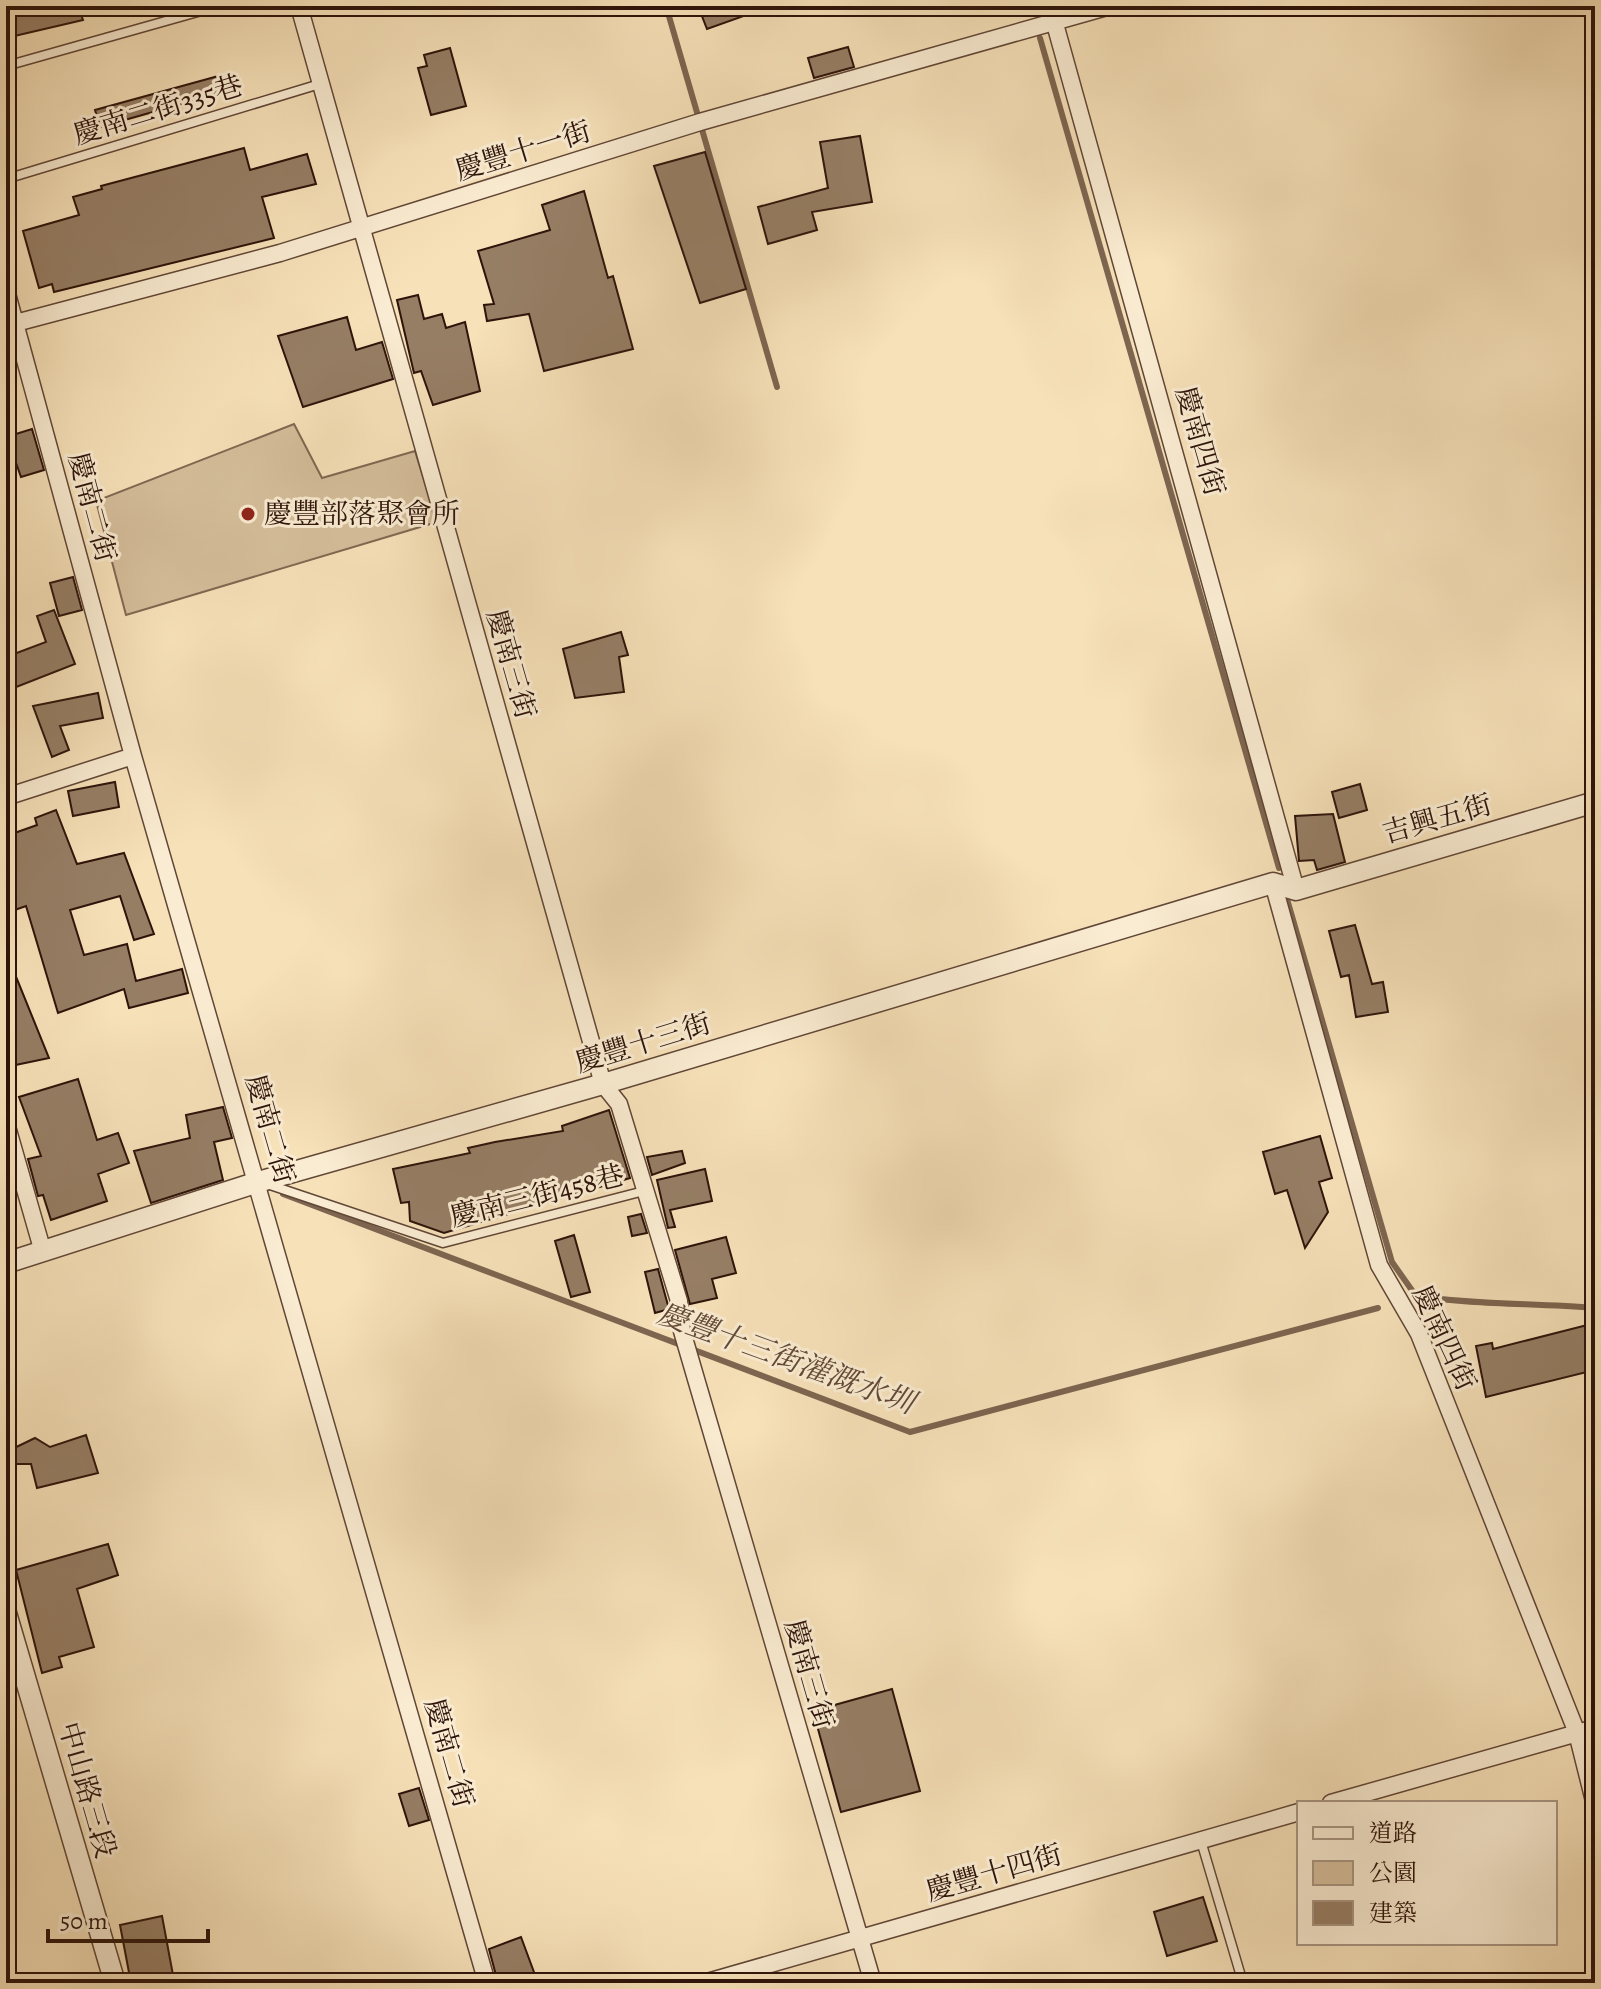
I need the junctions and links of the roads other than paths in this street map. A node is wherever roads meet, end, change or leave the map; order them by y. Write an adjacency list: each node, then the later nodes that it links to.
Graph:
1 (219, 6): 6 (lane)
2 (299, 6): 7 (street, 慶南三街)
3 (1050, 6): 5 (street, 慶南四街)
4 (1110, 6): 5 (street, 慶豐十一街)
5 (1055, 23): 9 (street, 慶豐十一街); 16 (street, 慶南四街)
6 (6, 66)
7 (324, 83): 8 (lane, 慶南二街335巷); 9 (street, 慶南三街)
8 (6, 179)
9 (360, 229): 11 (street, 慶豐十一街); 17 (street, 慶南三街)
10 (6, 290): 11 (street, 慶南二街)
11 (11, 324): 12 (street, 慶南二街)
12 (133, 756): 13 (street); 19 (street, 慶南二街)
13 (6, 797)
14 (1595, 802): 16 (street, 吉興五街)
15 (1273, 883): 16 (street); 17 (street, 慶豐十三街); 25 (street, 慶南四街)
16 (1296, 890)
17 (603, 1084): 19 (street, 慶豐十三街); 20 (street, 慶南三街)
18 (6, 1123): 21 (street)
19 (258, 1182): 20 (lane, 慶南三街458巷); 21 (street, 慶豐十三街); 32 (street, 慶南二街)
20 (644, 1191): 30 (street, 慶南三街)
21 (43, 1252): 22 (street, 慶豐十三街)
22 (6, 1263)
23 (6, 1613): 31 (street, 中山路三段)
24 (1595, 1728): 25 (street)
25 (1577, 1733): 26 (street); 27 (street, 慶南四街)
26 (1338, 1801)
27 (1595, 1805)
28 (1297, 1813): 29 (street, 慶豐十四街)
29 (1201, 1840): 30 (street, 慶豐十四街); 35 (lane)
30 (860, 1939): 33 (street, 慶豐十四街); 34 (street, 慶南三街)
31 (115, 1983)
32 (487, 1983)
33 (704, 1983)
34 (873, 1983)
35 (1243, 1983)

